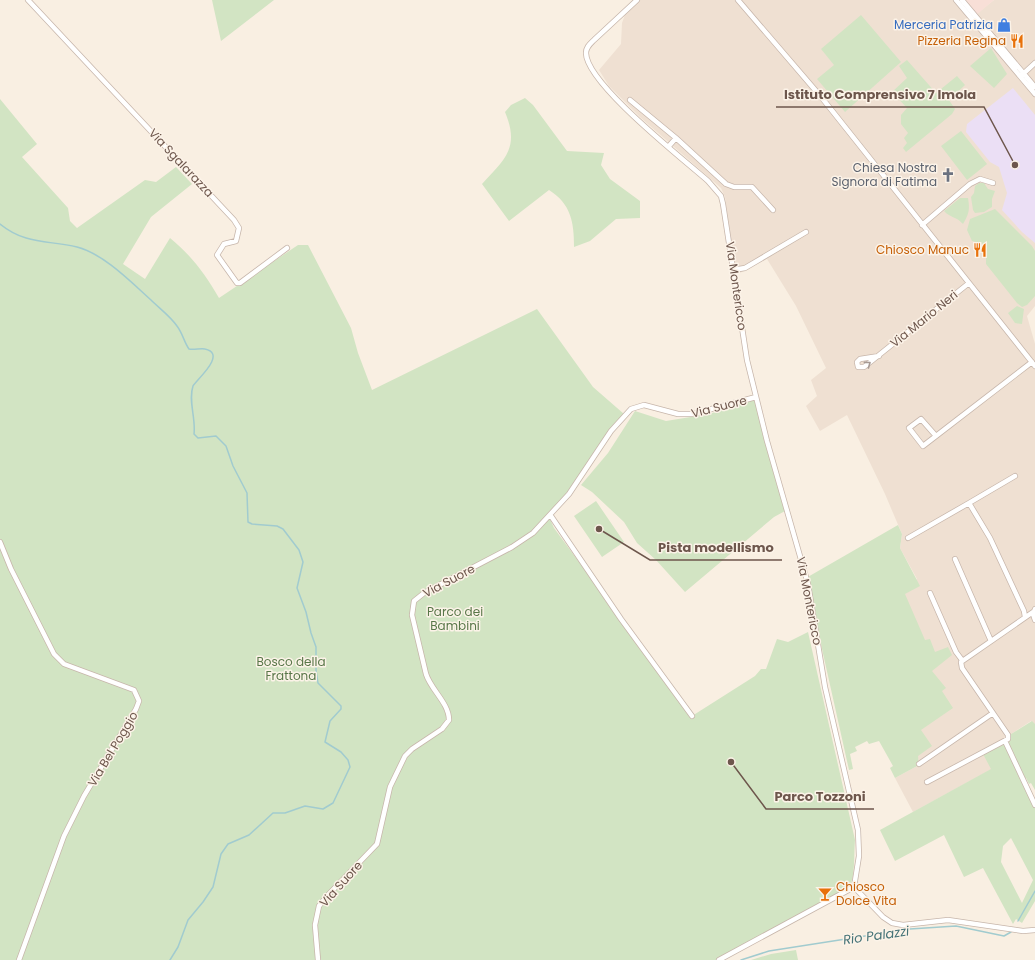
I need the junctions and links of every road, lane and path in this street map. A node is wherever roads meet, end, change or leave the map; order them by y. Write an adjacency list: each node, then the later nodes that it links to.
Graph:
1 (28, 0): 17 (street, Via Sgalarazza)
2 (637, 0): 12 (street, Via Montericco)
3 (738, 0): 15 (street)
4 (956, 0): 5 (street)
5 (963, 3): 7 (street)
6 (1035, 63): 7 (street)
7 (1022, 75): 8 (street); 9 (street)
8 (1035, 87)
9 (1035, 94)
10 (630, 100): 11 (street)
11 (676, 138): 12 (street); 14 (street)
12 (669, 146): 18 (street, Via Montericco)
13 (993, 183): 15 (street)
14 (774, 210)
15 (922, 225): 19 (street)
16 (806, 232): 18 (street)
17 (288, 248)
18 (733, 270): 23 (street, Via Montericco)
19 (969, 283): 20 (street, Via Mario Neri); 21 (street)
20 (879, 356)
21 (1032, 362): 22 (street); 24 (street)
22 (1035, 366)
23 (756, 398): 27 (street, Via Suore); 44 (street, Via Montericco)
24 (936, 436): 24 (street)
25 (1015, 476): 26 (street)
26 (969, 503): 28 (street); 33 (street)
27 (551, 516): 39 (street); 47 (street, Via Suore)
28 (908, 538)
29 (0, 542): 46 (street, Via Bel Poggio)
30 (955, 559): 36 (street)
31 (930, 593): 37 (street)
32 (1034, 610): 33 (street); 34 (street); 35 (street)
33 (1024, 611): 34 (street)
34 (1025, 617): 35 (street); 36 (street)
35 (1034, 619)
36 (991, 641): 37 (street)
37 (962, 660): 38 (street)
38 (993, 713): 40 (street); 41 (street)
39 (692, 716)
40 (1007, 739): 42 (street); 43 (street)
41 (919, 764)
42 (927, 782)
43 (1035, 805)
44 (854, 886): 45 (street); 48 (street)
45 (1035, 930)
46 (19, 960)
47 (318, 960)
48 (719, 960)

